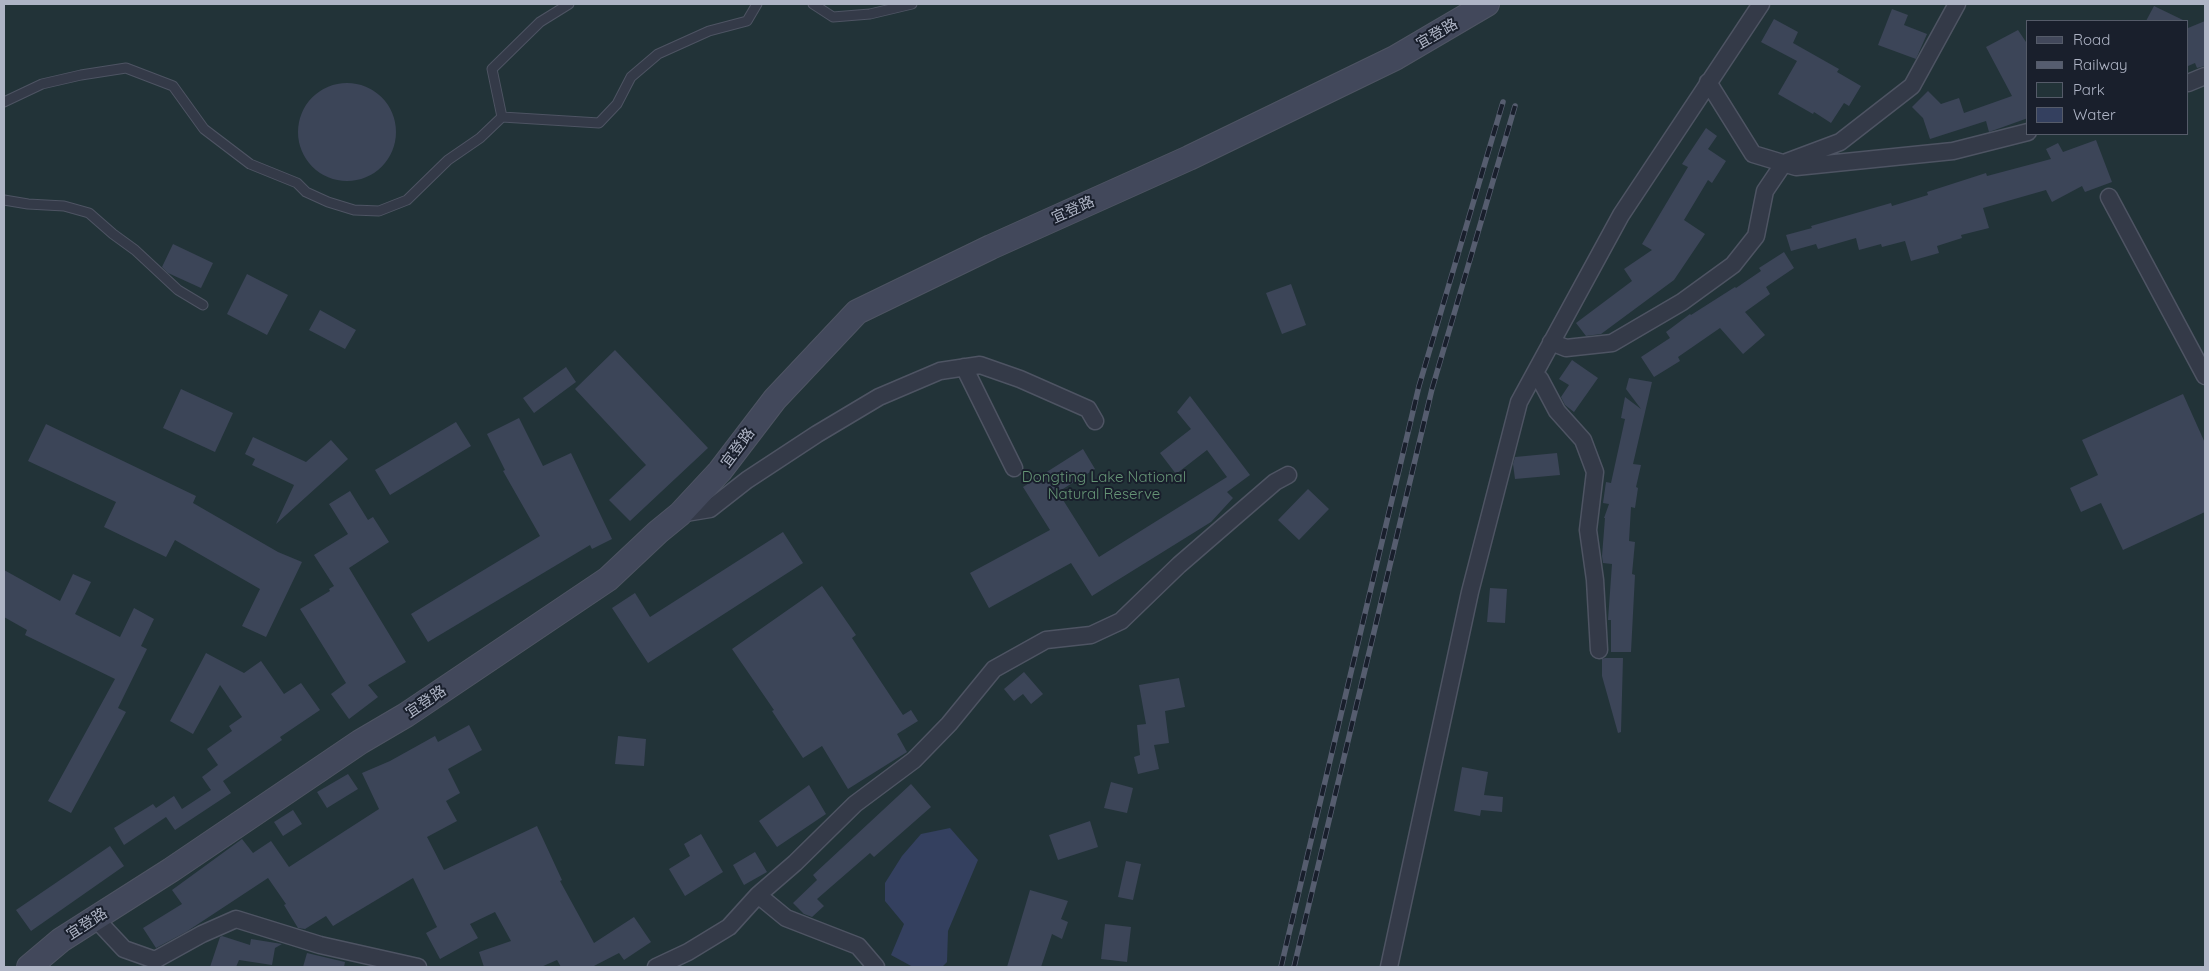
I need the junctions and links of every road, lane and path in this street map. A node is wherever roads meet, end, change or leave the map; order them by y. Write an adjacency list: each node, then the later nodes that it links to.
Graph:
1 (569, 4): 12 (lane)
2 (757, 4): 12 (lane)
3 (813, 4): 4 (lane)
4 (912, 4)
5 (1487, 4): 25 (street, 宜登路)
6 (1761, 4): 9 (street)
7 (1957, 4): 14 (street)
8 (2205, 76): 10 (street)
9 (1708, 82): 14 (street); 18 (street)
10 (2189, 82)
11 (4, 102): 12 (lane)
12 (502, 117)
13 (2026, 133): 14 (street)
14 (1784, 164): 18 (street)
15 (2109, 197): 20 (street)
16 (4, 200): 17 (lane)
17 (203, 305)
18 (1551, 342): 33 (street)
19 (964, 367): 22 (street); 23 (street); 25 (street)
20 (2205, 376)
21 (1540, 379): 26 (street)
22 (1095, 421)
23 (1014, 468)
24 (1288, 475): 27 (street)
25 (680, 514): 28 (street, 宜登路)
26 (1598, 650)
27 (758, 895): 31 (street); 32 (street)
28 (95, 918): 29 (street, 宜登路); 30 (street)
29 (29, 967)
30 (418, 967)
31 (656, 967)
32 (876, 967)
33 (1389, 967)

